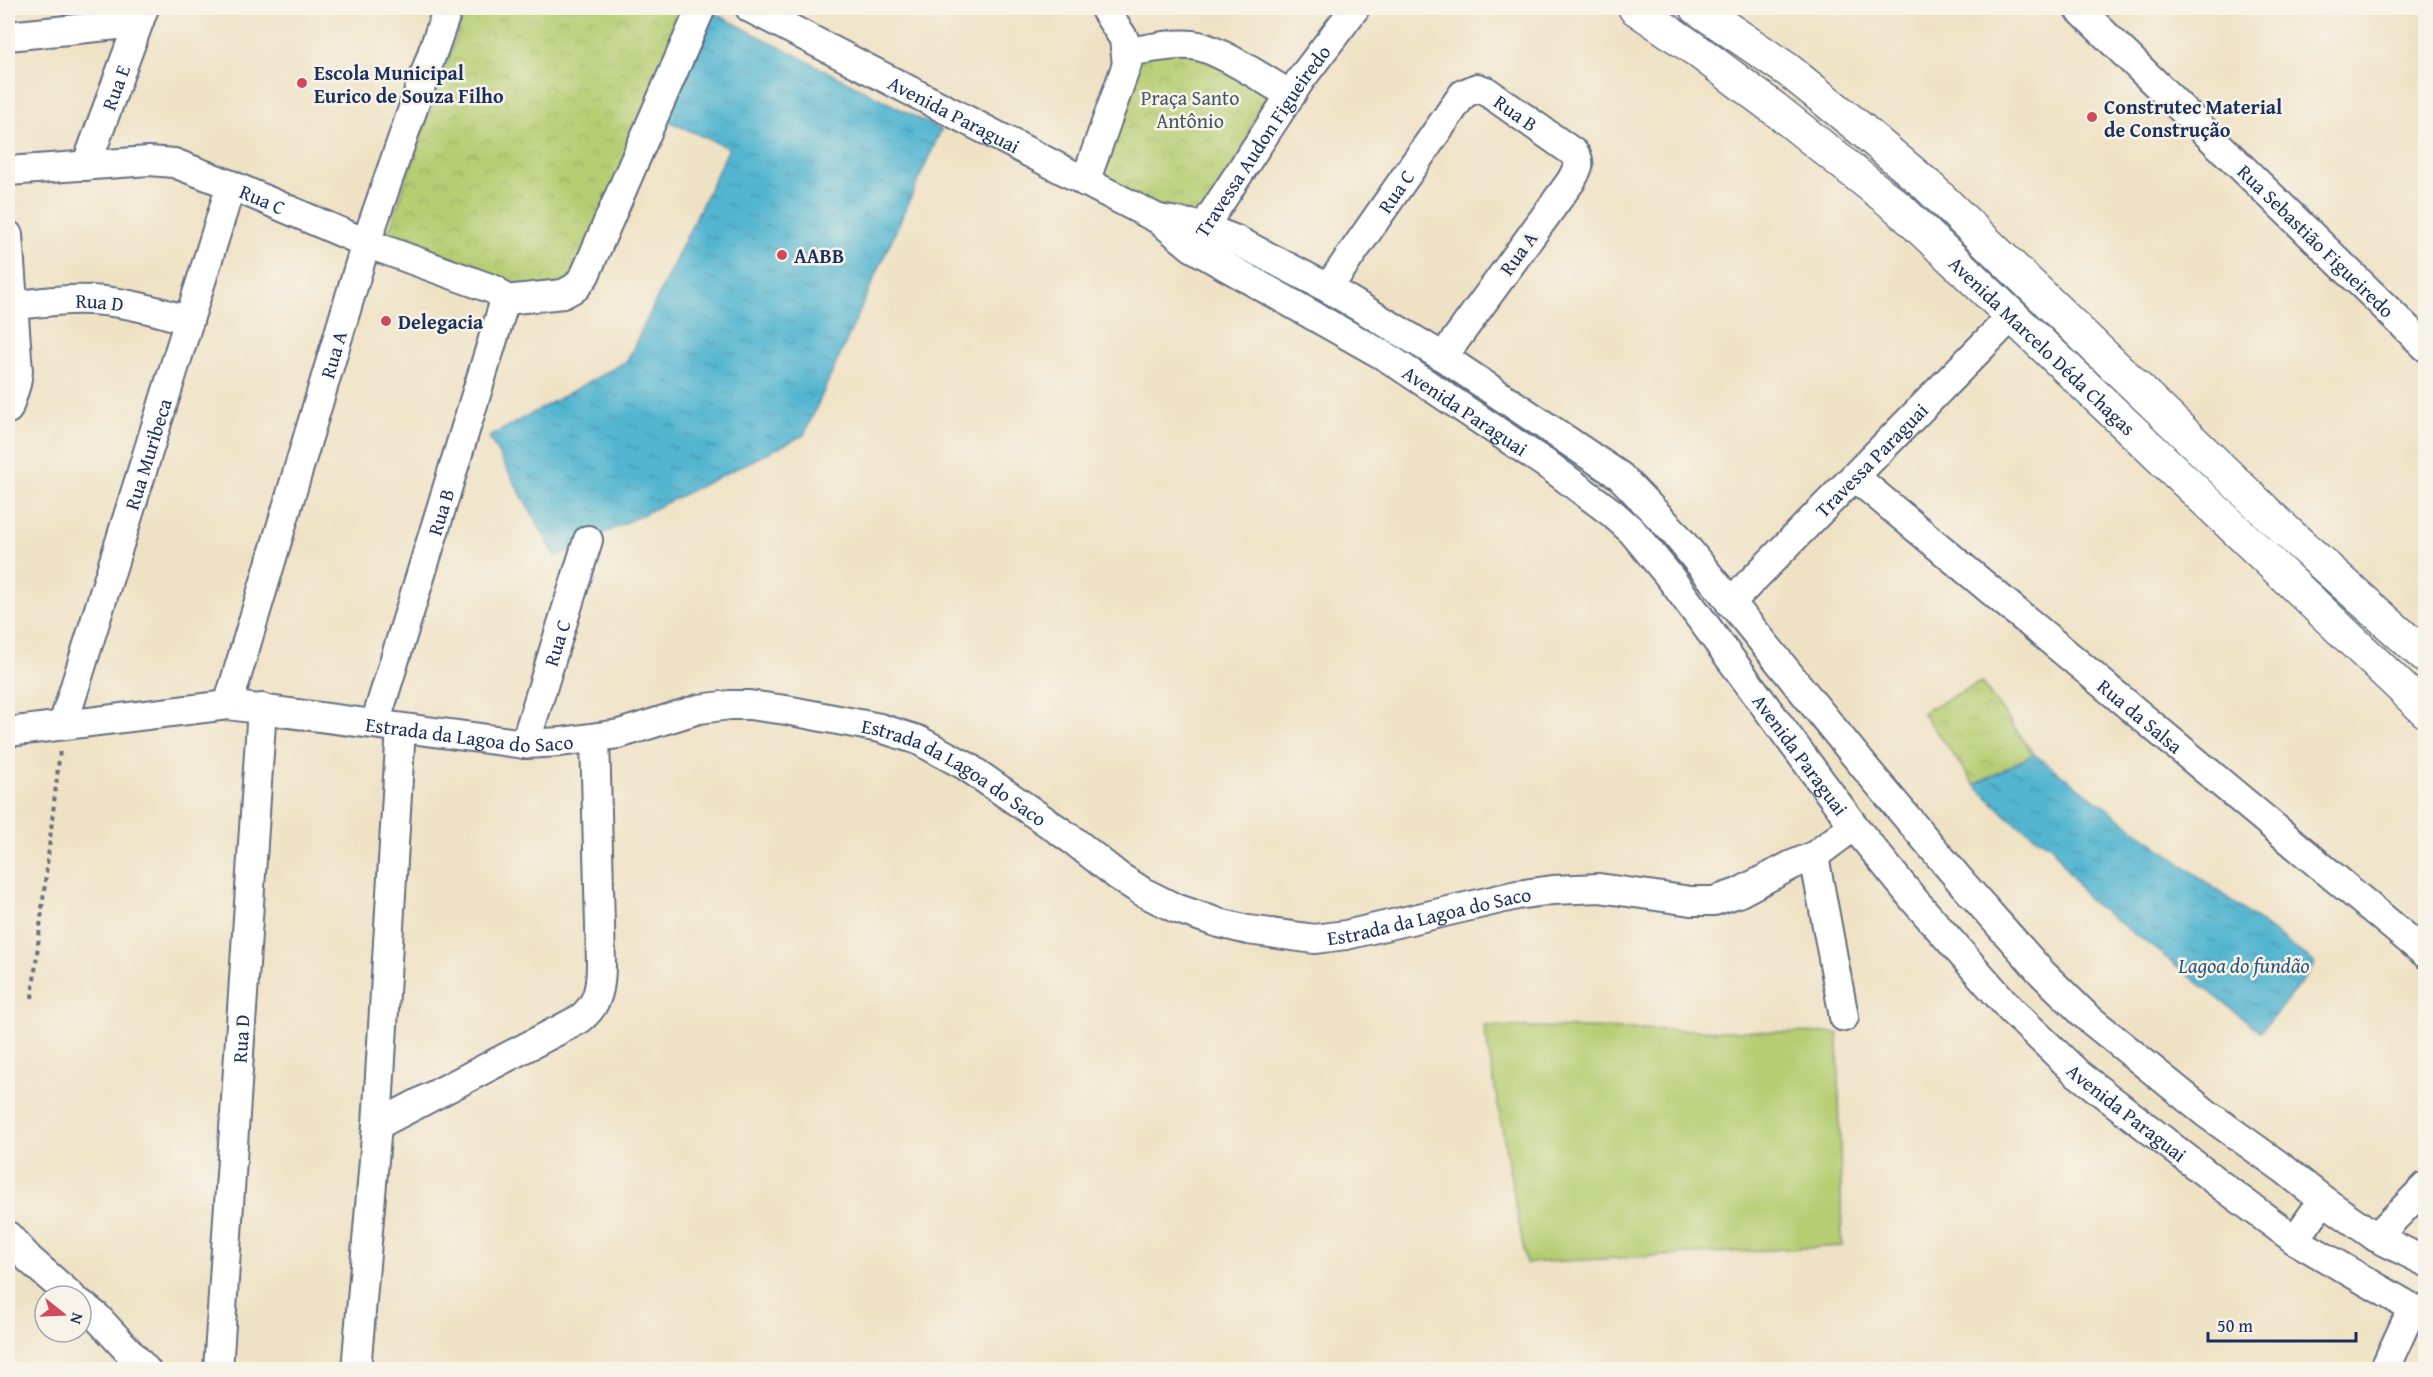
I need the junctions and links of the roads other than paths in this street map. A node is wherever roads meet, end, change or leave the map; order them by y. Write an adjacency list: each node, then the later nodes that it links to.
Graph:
1 (448, 8): 21 (street, Rua A)
2 (702, 8): 23 (street)
3 (750, 8): 17 (street, Avenida Paraguai)
4 (1104, 8): 11 (street)
5 (1355, 8): 13 (street, Travessa Audon Figueiredo)
6 (1635, 8): 25 (main road, Avenida Marcelo Déda Chagas)
7 (1696, 8): 28 (main road, Avenida Marcelo Déda Chagas)
8 (2078, 8): 27 (street, Rua Sebastião Figueiredo)
9 (140, 15): 10 (street); 15 (street, Rua E)
10 (8, 36)
11 (1128, 52): 13 (street); 17 (street)
12 (1463, 94): 14 (street, Rua B); 22 (street, Rua C)
13 (1290, 95): 20 (street, Travessa Audon Figueiredo)
14 (1567, 148): 29 (street, Rua A)
15 (86, 166): 16 (street, Rua C); 18 (street, Rua C)
16 (8, 171)
17 (1085, 182): 20 (street, Avenida Paraguai)
18 (231, 185): 21 (street, Rua C); 26 (street, Rua Muribeca)
19 (8, 235): 24 (street)
20 (1197, 237): 22 (street, Avenida Paraguai); 46 (street, Avenida Paraguai)
21 (366, 243): 23 (street, Rua C); 38 (street, Rua A)
22 (1328, 288): 29 (street, Avenida Paraguai)
23 (505, 300): 42 (street, Rua B)
24 (10, 306): 26 (street, Rua D); 33 (street)
25 (2011, 317): 30 (main road, Avenida Marcelo Déda Chagas); 34 (street, Travessa Paraguai)
26 (189, 321): 41 (street, Rua Muribeca)
27 (2426, 347)
28 (2096, 349): 30 (main road); 31 (main road, Avenida Marcelo Déda Chagas)
29 (1443, 357): 36 (street, Avenida Paraguai)
30 (2072, 375): 32 (main road, Avenida Marcelo Déda Chagas)
31 (2127, 379): 32 (main road); 37 (main road, Avenida Marcelo Déda Chagas)
32 (2102, 404): 40 (main road, Avenida Marcelo Déda Chagas)
33 (8, 409)
34 (1856, 477): 36 (street, Travessa Paraguai); 48 (street, Rua da Salsa)
35 (588, 540): 45 (street, Rua C)
36 (1730, 603): 52 (street, Avenida Paraguai)
37 (2426, 657)
38 (228, 705): 39 (street, Estrada da Lagoa do Saco); 41 (street, Estrada da Lagoa do Saco)
39 (262, 708): 42 (street, Estrada da Lagoa do Saco); 61 (street, Rua D)
40 (2426, 711)
41 (63, 725): 43 (street, Estrada da Lagoa do Saco)
42 (388, 726): 45 (street, Estrada da Lagoa do Saco); 50 (street, Rua B)
43 (8, 732)
44 (595, 738): 45 (street, Estrada da Lagoa do Saco); 47 (street, Estrada da Lagoa do Saco); 50 (street)
45 (525, 744)
46 (1854, 826): 47 (street, Estrada da Lagoa do Saco); 55 (street, Avenida Paraguai)
47 (1814, 856): 49 (street)
48 (2426, 954)
49 (1844, 1017)
50 (377, 1125): 62 (street, Rua B)
51 (2426, 1186): 54 (street)
52 (2323, 1200): 54 (street, Avenida Paraguai); 55 (street)
53 (8, 1236): 57 (street)
54 (2376, 1237): 56 (street, Avenida Paraguai)
55 (2295, 1240): 58 (street, Avenida Paraguai)
56 (2426, 1262)
57 (57, 1284)
58 (2419, 1312): 63 (street)
59 (93, 1314): 60 (street)
60 (146, 1370)
61 (218, 1370)
62 (356, 1370)
63 (2384, 1370)

